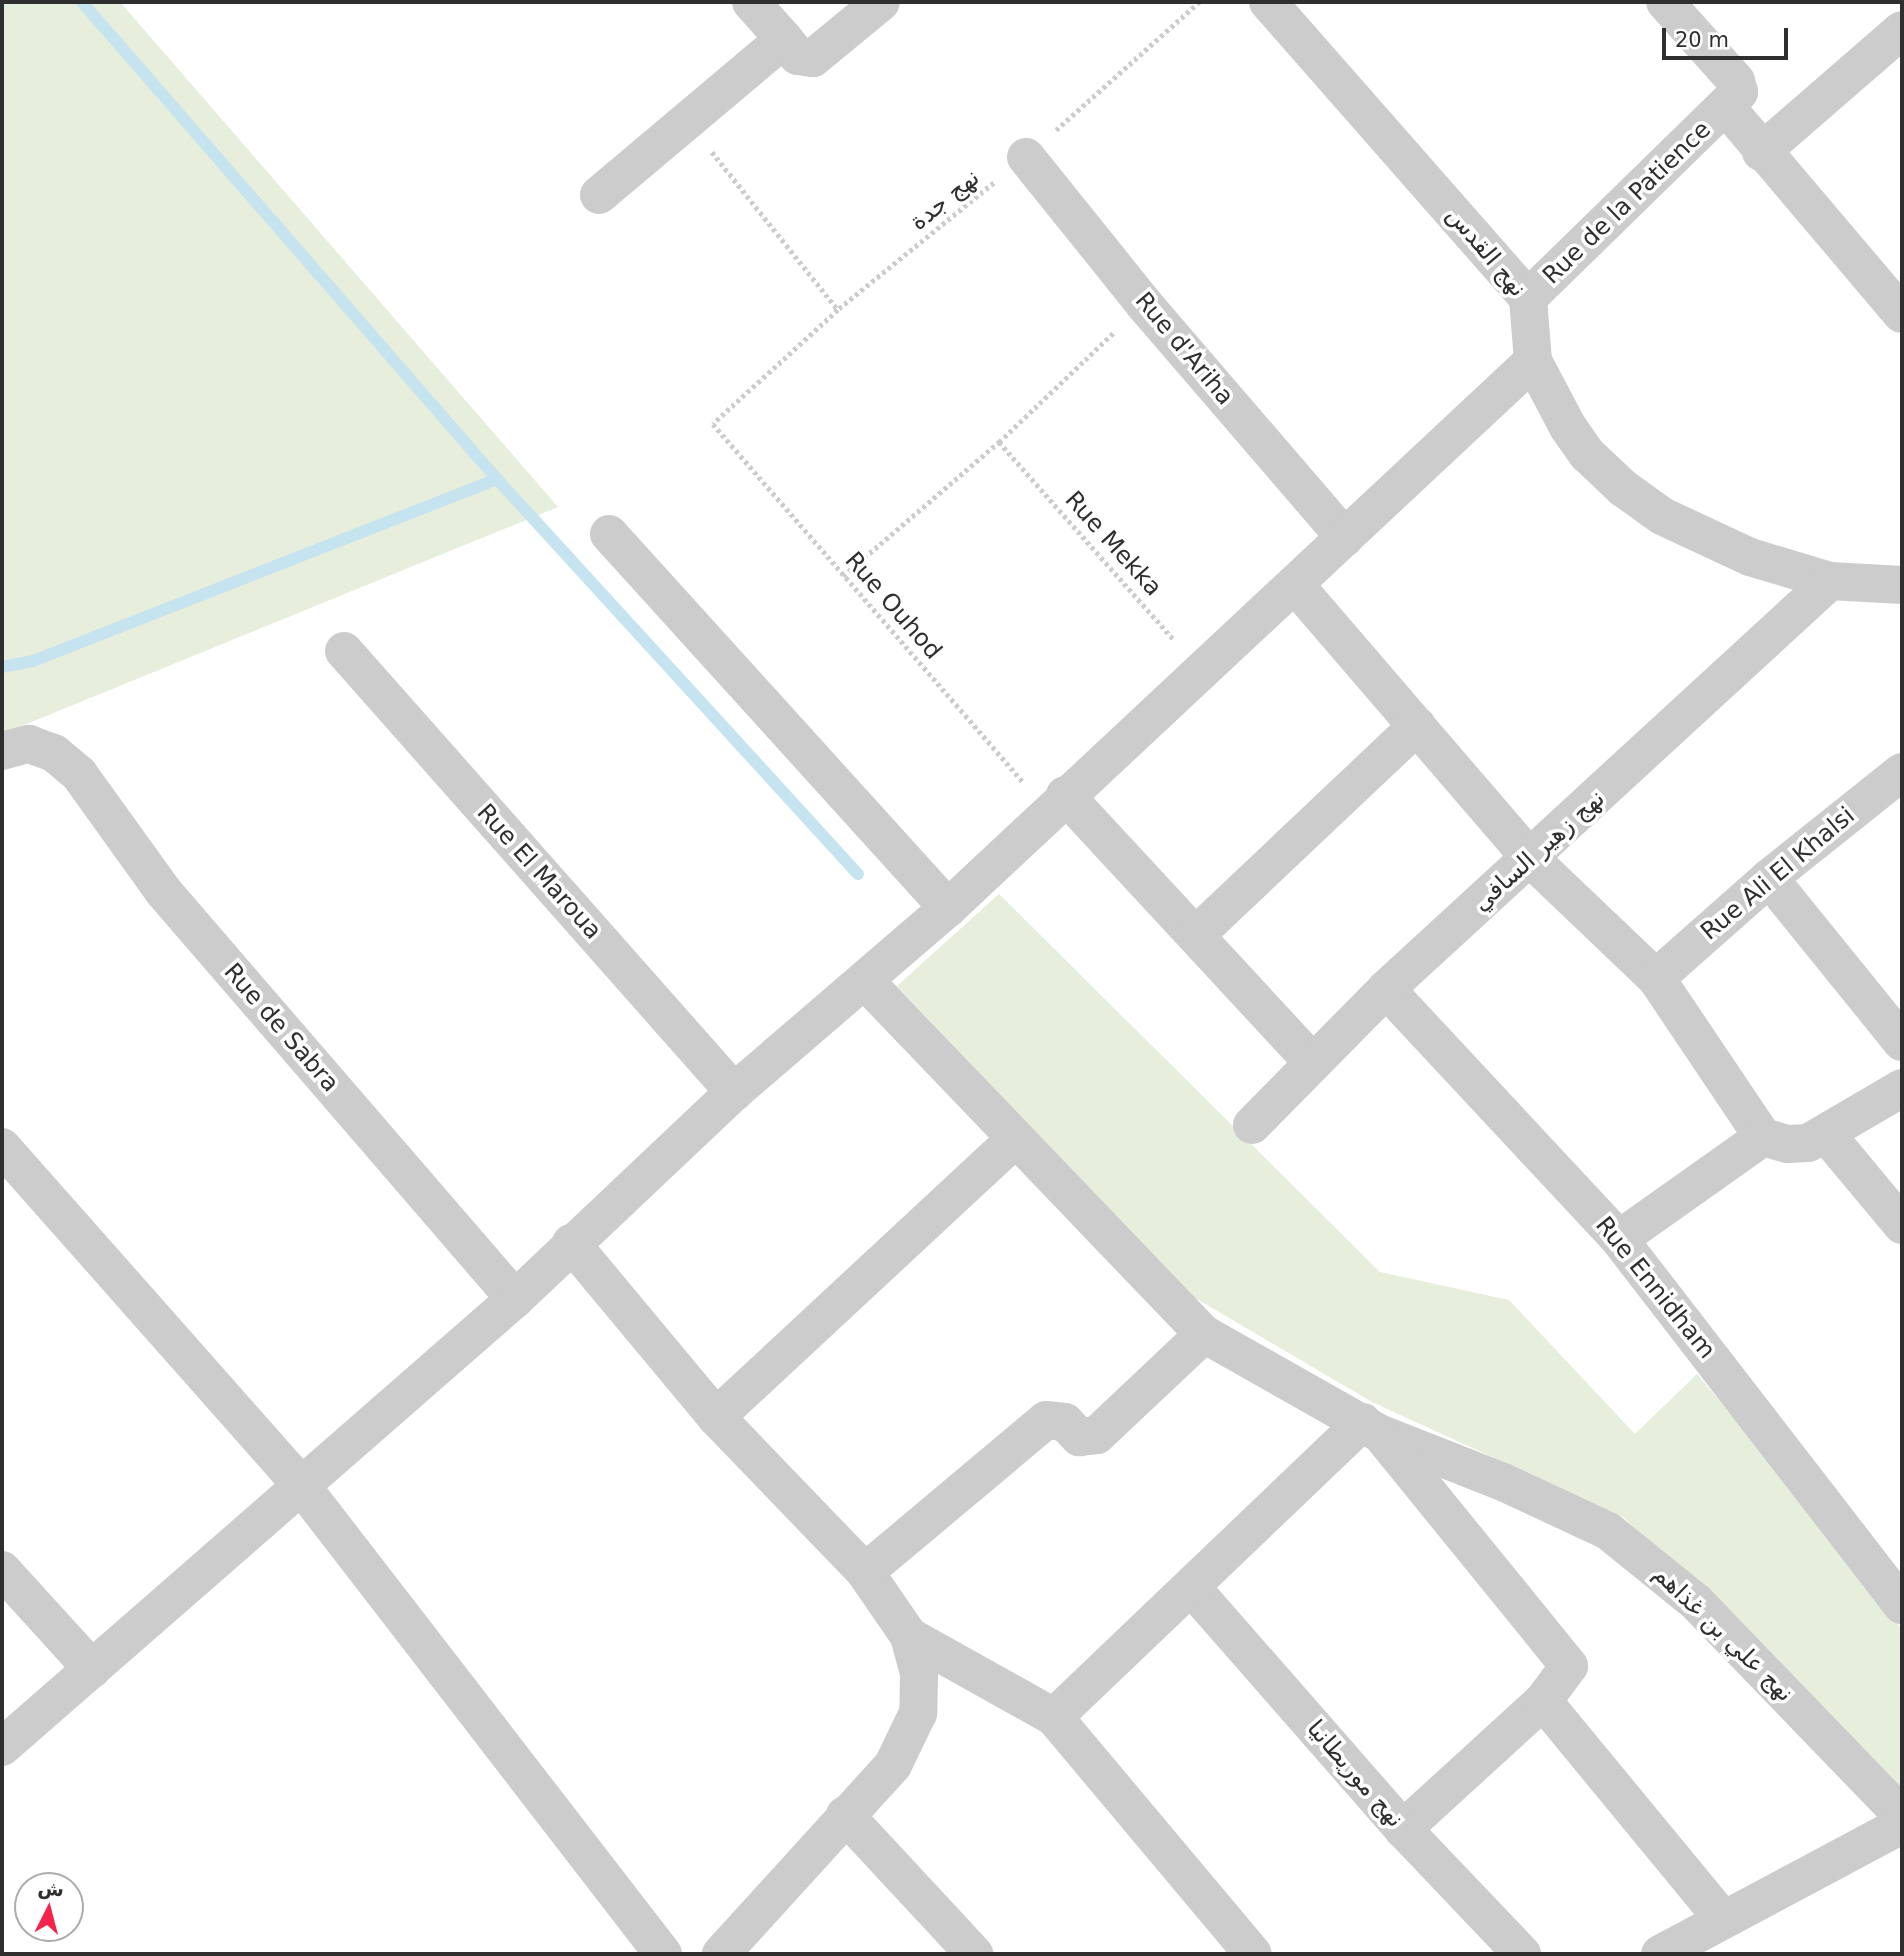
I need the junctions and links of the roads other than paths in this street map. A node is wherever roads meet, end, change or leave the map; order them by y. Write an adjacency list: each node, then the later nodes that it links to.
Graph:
1 (751, 2): 6 (street)
2 (881, 2): 6 (street)
3 (1268, 2): 11 (street, نهج القدس)
4 (1665, 2): 7 (street, Rue de la Patience)
5 (1902, 30): 8 (street)
6 (784, 39): 10 (street)
7 (1727, 108): 8 (street, Rue de la Patience); 11 (street, Rue de la Patience)
8 (1761, 152): 12 (street, Rue de la Patience)
9 (1026, 157): 15 (street, Rue d'Ariha)
10 (599, 195)
11 (1528, 298): 13 (street, نهج القدس)
12 (1902, 314)
13 (1533, 361): 15 (street); 16 (street, نهج القدس)
14 (609, 534): 26 (street)
15 (1345, 538): 18 (street)
16 (1830, 582): 17 (street, نهج القدس); 24 (street, نهج زهير السافي)
17 (1902, 585)
18 (1296, 586): 20 (street); 23 (street)
19 (344, 652): 34 (street, Rue El Maroua)
20 (1417, 726): 24 (street); 27 (street)
21 (2, 751): 43 (street, Rue de Sabra)
22 (1902, 772): 25 (street, Rue Ali El Khalsi)
23 (1057, 802): 26 (street); 27 (street)
24 (1532, 860): 28 (street); 30 (street, نهج زهير السافي)
25 (1769, 878): 28 (street, Rue Ali El Khalsi); 31 (street)
26 (948, 908): 29 (street)
27 (1197, 934): 32 (street)
28 (1656, 978): 37 (street)
29 (866, 982): 34 (street); 38 (street)
30 (1386, 989): 32 (street, نهج زهير السافي); 41 (street, Rue Ennidham)
31 (1902, 1042)
32 (1313, 1063): 35 (street, نهج زهير السافي)
33 (1902, 1088): 36 (street)
34 (734, 1092): 42 (street)
35 (1252, 1125)
36 (1827, 1135): 37 (street); 40 (street)
37 (1763, 1138): 41 (street)
38 (1014, 1140): 44 (street); 45 (street)
39 (2, 1147): 47 (street)
40 (1902, 1225)
41 (1619, 1239): 50 (street, Rue Ennidham)
42 (571, 1243): 43 (street); 45 (street)
43 (515, 1299): 47 (street)
44 (1204, 1334): 46 (street); 49 (street)
45 (716, 1417): 49 (street)
46 (1372, 1428): 51 (street); 54 (street); 58 (street, نهج علي بن غذاهم)
47 (300, 1484): 53 (street); 62 (street)
48 (2, 1570): 53 (street)
49 (865, 1572): 52 (street)
50 (1897, 1587)
51 (1193, 1589): 55 (street); 60 (street, نهج موريطانيا)
52 (909, 1636): 55 (street); 57 (street)
53 (92, 1669): 56 (street)
54 (1543, 1701): 60 (street); 61 (street)
55 (1054, 1717): 65 (street)
56 (2, 1747)
57 (845, 1815): 63 (street); 64 (street)
58 (1902, 1815)
59 (1902, 1825): 61 (street)
60 (1403, 1829): 66 (street, نهج موريطانيا)
61 (1723, 1919): 67 (street)
62 (663, 1954)
63 (721, 1954)
64 (974, 1954)
65 (1253, 1954)
66 (1522, 1954)
67 (1660, 1954)

